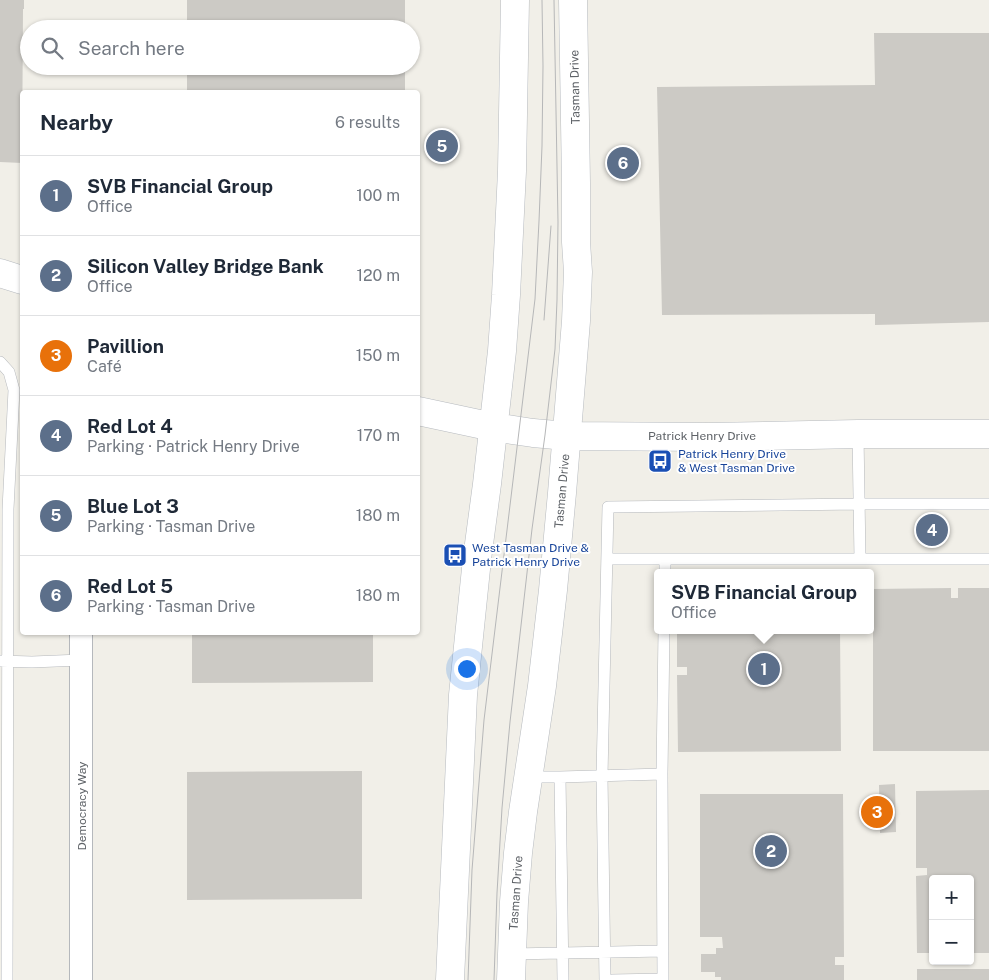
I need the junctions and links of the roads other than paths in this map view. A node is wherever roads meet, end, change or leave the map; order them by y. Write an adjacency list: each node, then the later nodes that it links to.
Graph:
1 (515, 0): 7 (main road)
2 (573, 0): 10 (main road, Tasman Drive)
3 (0, 273): 4 (main road)
4 (20, 279)
5 (0, 362): 21 (lane)
6 (420, 411): 7 (main road, Patrick Henry Drive)
7 (493, 427): 10 (main road, Patrick Henry Drive); 32 (main road)
8 (858, 434): 9 (main road, Patrick Henry Drive); 10 (main road, Patrick Henry Drive); 11 (lane)
9 (989, 434)
10 (567, 436): 24 (main road, Tasman Drive)
11 (859, 504): 12 (lane); 13 (lane); 15 (lane)
12 (989, 504)
13 (607, 559): 14 (lane); 23 (lane)
14 (665, 559): 15 (lane); 17 (lane)
15 (860, 559): 16 (lane)
16 (989, 559)
17 (665, 569)
18 (664, 634): 22 (lane)
19 (81, 635): 20 (street, Democracy Way)
20 (81, 660): 21 (lane); 31 (street, Democracy Way)
21 (4, 661): 30 (lane)
22 (662, 774): 23 (lane); 26 (lane)
23 (602, 776): 25 (lane); 27 (lane)
24 (528, 777): 25 (lane); 29 (main road, Tasman Drive)
25 (560, 777): 28 (lane)
26 (663, 951): 27 (lane); 36 (lane)
27 (605, 952): 28 (lane); 34 (lane)
28 (563, 953): 29 (lane); 33 (lane)
29 (511, 967)
30 (7, 980)
31 (82, 980)
32 (450, 980)
33 (563, 980)
34 (605, 980)
35 (612, 980): 36 (lane)
36 (663, 980)

